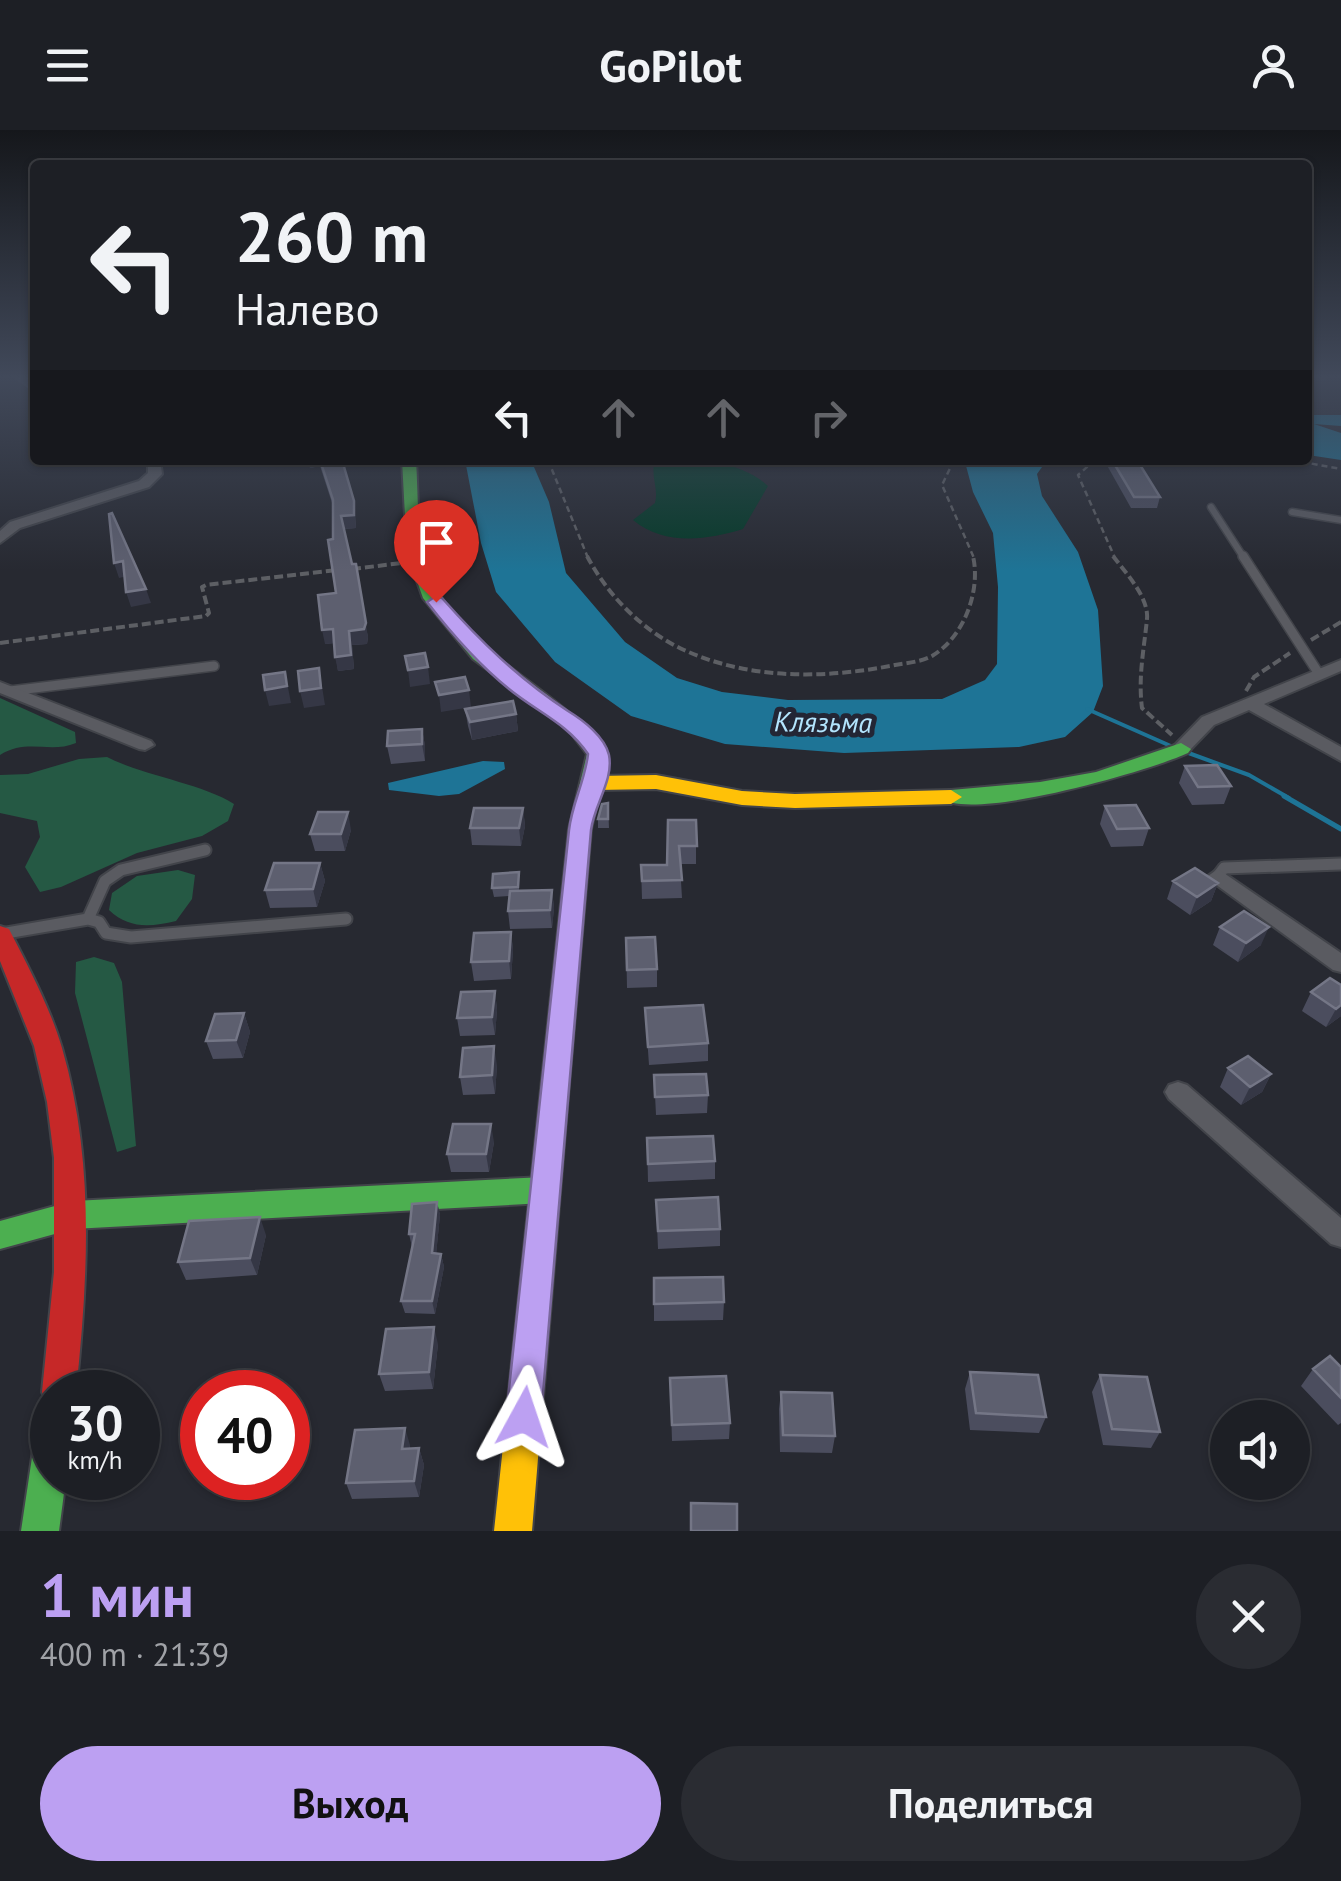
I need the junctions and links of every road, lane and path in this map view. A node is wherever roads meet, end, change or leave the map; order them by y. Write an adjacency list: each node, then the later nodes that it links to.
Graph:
1 (1312, 464): 7 (path)
2 (154, 465): 12 (street)
3 (409, 465): 14 (main road)
4 (550, 465): 5 (path)
5 (952, 465)
6 (1089, 465): 24 (path)
7 (1341, 469)
8 (1211, 506): 17 (lane)
9 (0, 512): 12 (street)
10 (1292, 512): 11 (lane)
11 (1341, 520)
12 (15, 524): 13 (street)
13 (0, 540)
14 (417, 561): 16 (path); 26 (main road)
15 (1341, 622): 17 (path)
16 (0, 644)
17 (1301, 647): 20 (lane); 22 (path)
18 (1341, 665): 20 (street)
19 (214, 666): 21 (lane)
20 (1318, 674): 22 (street)
21 (5, 689): 23 (street)
22 (1250, 702): 24 (street); 25 (street)
23 (145, 745)
24 (1180, 750): 26 (main road)
25 (1341, 754)
26 (596, 782): 35 (main road)
27 (205, 850): 30 (lane)
28 (1341, 864): 29 (lane)
29 (1218, 876): 33 (street)
30 (88, 919): 31 (lane); 32 (lane)
31 (346, 919)
32 (0, 934): 36 (main road)
33 (1341, 964)
34 (1178, 1092): 38 (street)
35 (544, 1190): 36 (main road); 42 (main road)
36 (73, 1215): 37 (main road); 39 (main road)
37 (0, 1235)
38 (1341, 1235)
39 (62, 1370)
40 (44, 1500): 41 (main road)
41 (40, 1531)
42 (513, 1531)

